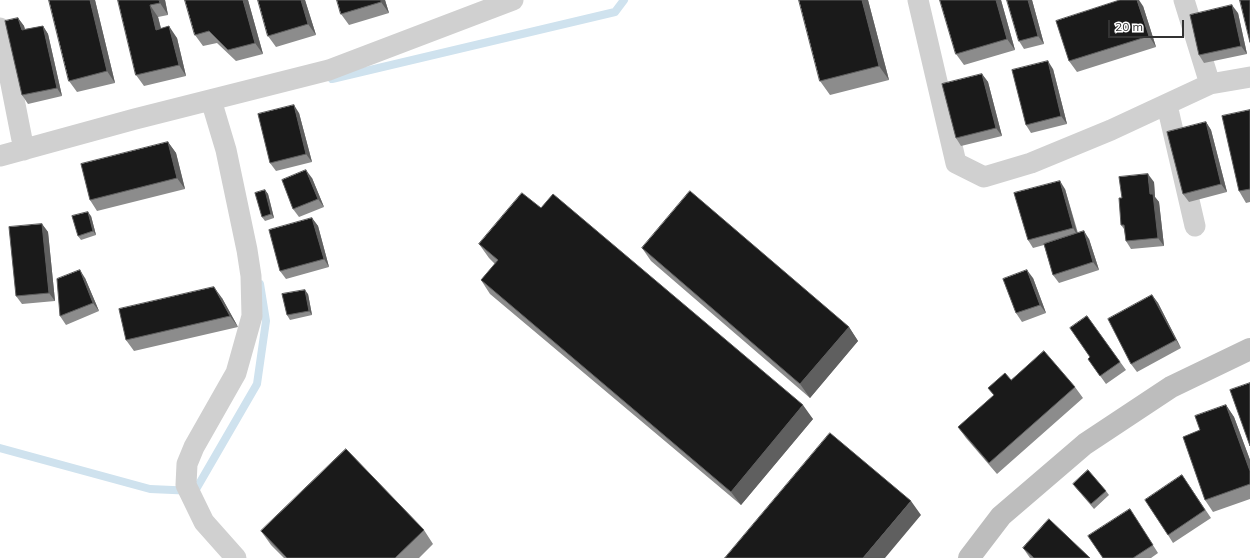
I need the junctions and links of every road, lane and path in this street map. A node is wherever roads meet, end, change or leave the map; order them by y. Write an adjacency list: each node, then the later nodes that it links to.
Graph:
1 (512, 0): 7 (street)
2 (918, 0): 8 (street)
3 (1184, 0): 6 (street)
4 (0, 28): 9 (street)
5 (1250, 77): 6 (street)
6 (1210, 84): 8 (street)
7 (211, 100): 9 (street); 13 (street)
8 (1167, 105): 11 (street)
9 (24, 150): 10 (street)
10 (0, 156)
11 (1195, 226)
12 (1250, 349): 14 (main road)
13 (236, 558)
14 (969, 558)

